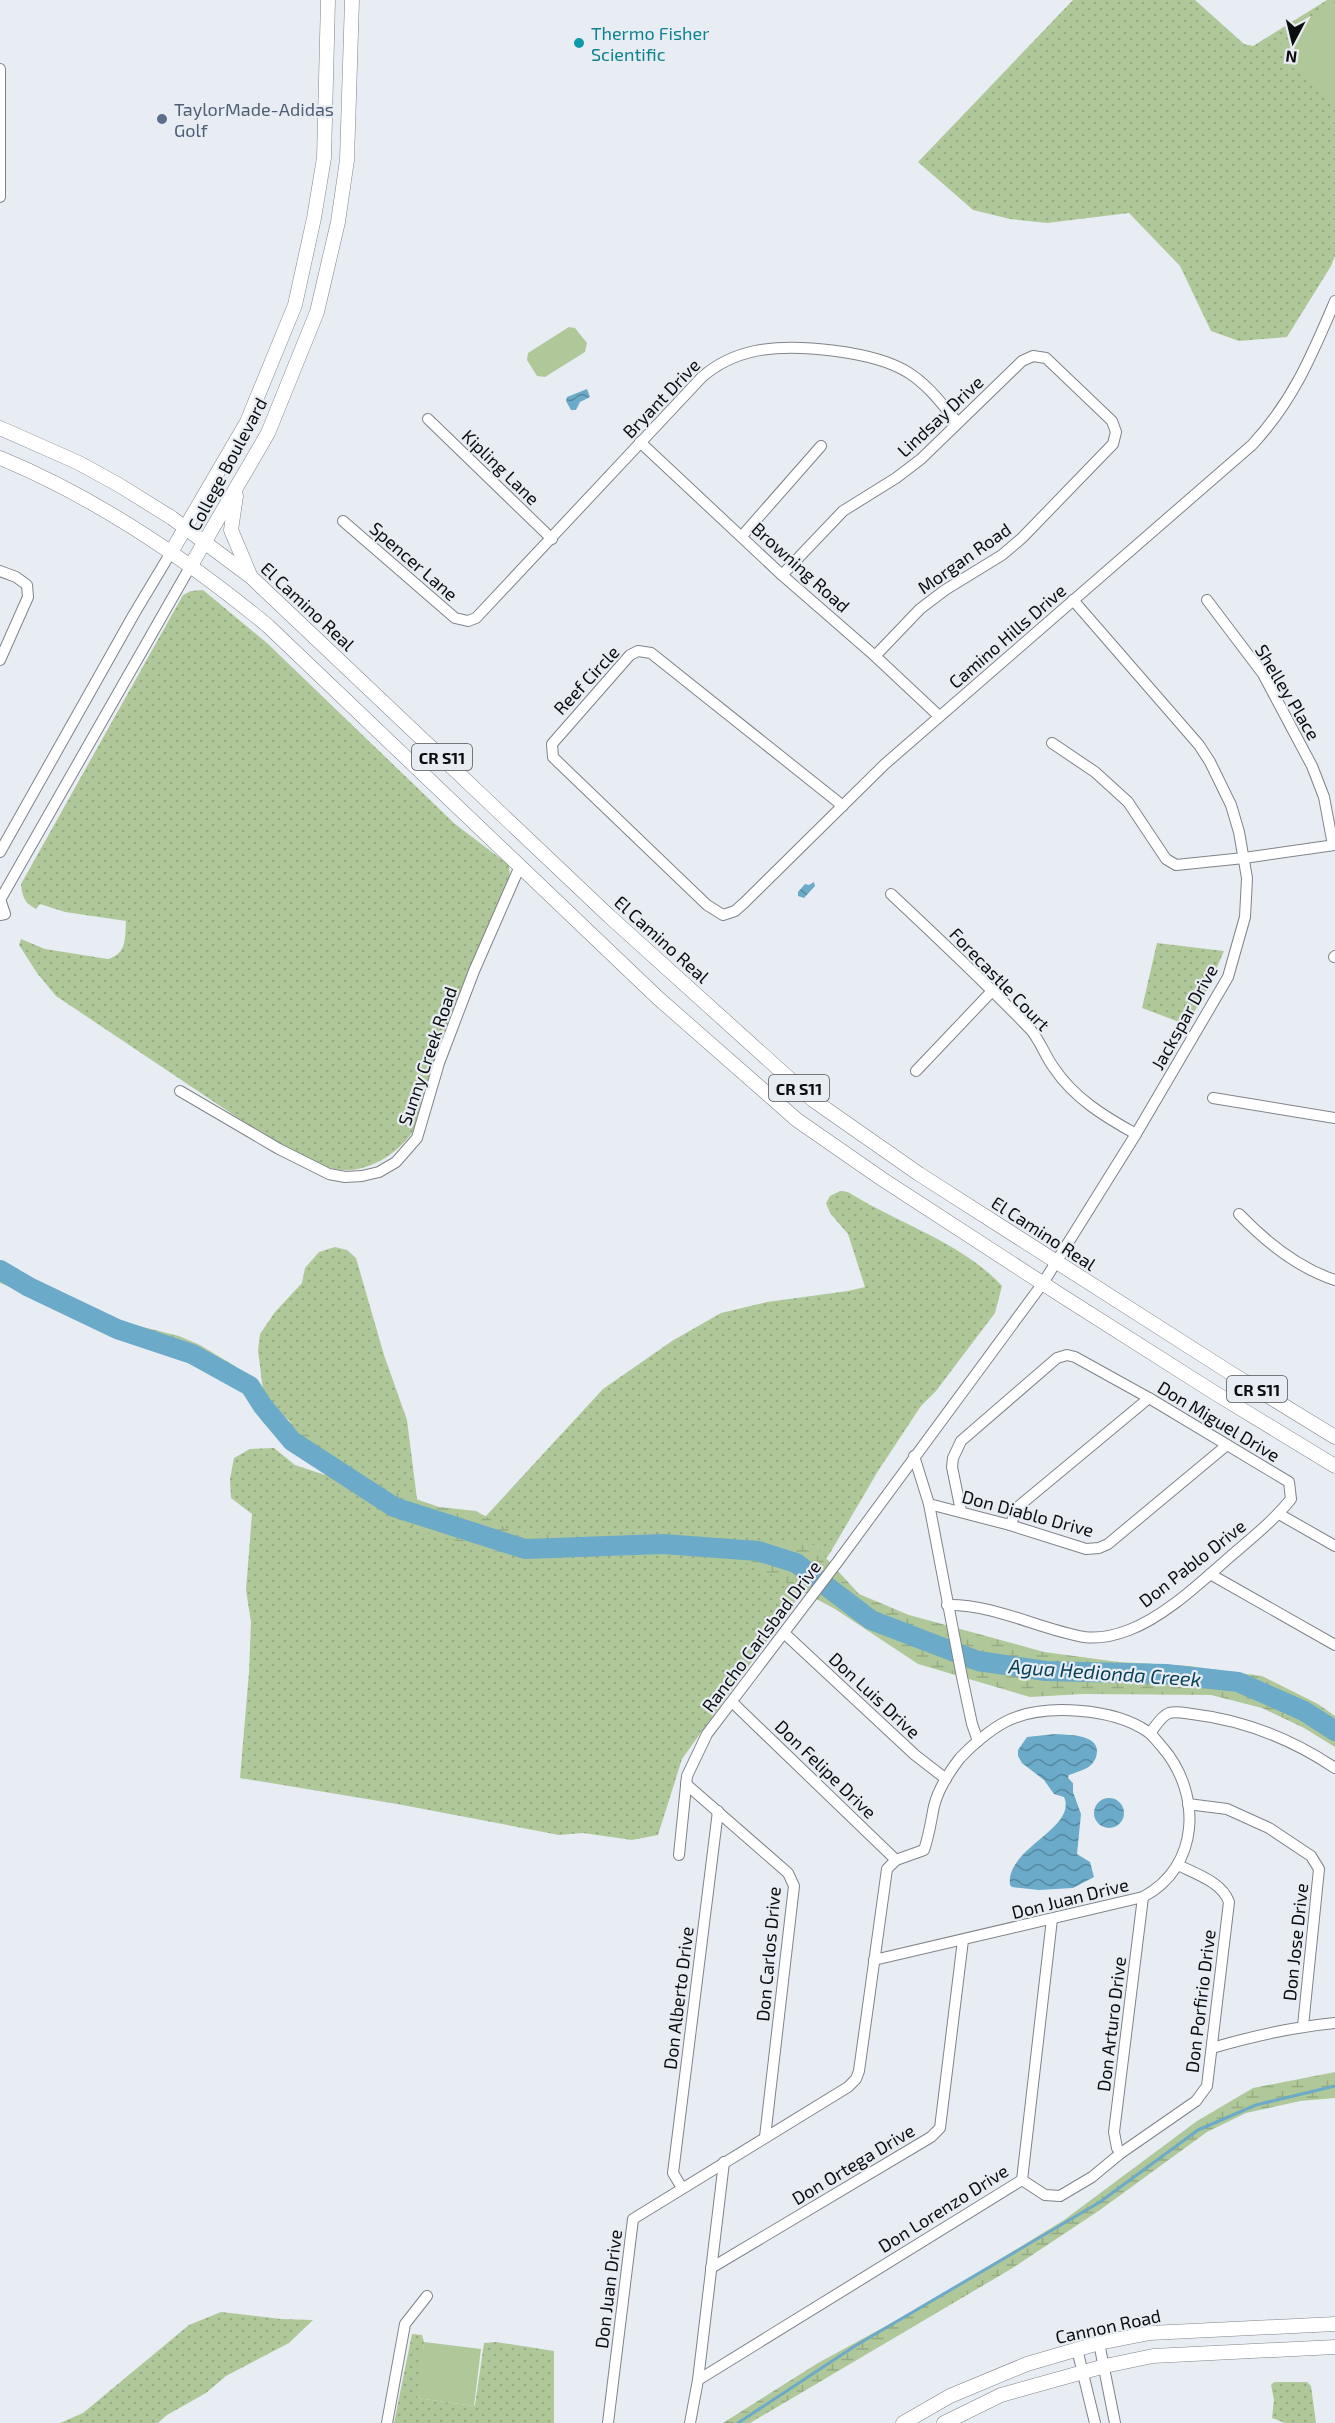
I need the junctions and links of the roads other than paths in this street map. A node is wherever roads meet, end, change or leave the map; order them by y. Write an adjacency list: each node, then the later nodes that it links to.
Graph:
1 (328, 0): 15 (main road, College Boulevard)
2 (352, 0): 13 (main road, College Boulevard)
3 (0, 69): 4 (street)
4 (0, 197)
5 (1335, 301): 24 (street, Camino Hills Drive)
6 (428, 419): 17 (street, Kipling Lane)
7 (957, 422): 9 (street, Lindsay Drive); 10 (street, Bryant Drive); 22 (street, Lindsay Drive)
8 (0, 428): 15 (main road, El Camino Real / CR S11)
9 (1116, 432): 27 (street, Morgan Road)
10 (640, 442): 16 (street, Browning Road); 17 (street, Bryant Drive)
11 (821, 446): 16 (street)
12 (0, 458): 19 (main road, CR S11)
13 (238, 484): 18 (main road, College Boulevard); 23 (main road)
14 (343, 522): 26 (street, Spencer Lane)
15 (186, 528): 18 (main road, El Camino Real / CR S11); 19 (main road, College Boulevard)
16 (742, 536): 22 (street, Browning Road)
17 (552, 539): 26 (street, Bryant Drive)
18 (206, 542): 20 (main road, College Boulevard); 23 (main road, El Camino Real / CR S11)
19 (170, 554): 20 (main road, CR S11); 33 (street, College Boulevard)
20 (190, 567): 35 (main road, CR S11); 37 (street, College Boulevard)
21 (0, 571): 28 (street)
22 (782, 575): 27 (street, Browning Road)
23 (251, 577): 47 (main road, El Camino Real / CR S11)
24 (1073, 600): 29 (street, Camino Hills Drive); 34 (street, Jackspar Drive)
25 (1207, 600): 32 (street, Shelley Place)
26 (468, 621)
27 (875, 656): 29 (street, Browning Road)
28 (0, 660)
29 (939, 716): 31 (street, Camino Hills Drive)
30 (1052, 743): 34 (street)
31 (843, 806): 39 (street, Camino Hills Drive); 39 (street, Reef Circle)
32 (1334, 845): 34 (street)
33 (0, 852)
34 (1244, 858): 45 (street, Jackspar Drive)
35 (520, 866): 42 (street, Sunny Creek Road); 49 (main road, CR S11)
36 (891, 894): 40 (street, Forecastle Court)
37 (0, 899): 38 (street)
38 (0, 915)
39 (723, 915)
40 (993, 990): 41 (street); 45 (street, Forecastle Court)
41 (916, 1071)
42 (180, 1091)
43 (1213, 1098): 44 (street)
44 (1335, 1118)
45 (1136, 1134): 47 (street, Jackspar Drive)
46 (1239, 1214): 48 (street)
47 (1056, 1262): 49 (street, Rancho Carlsbad Drive); 51 (main road, El Camino Real / CR S11)
48 (1335, 1280)
49 (1043, 1283): 53 (street, Rancho Carlsbad Drive); 54 (main road, CR S11)
50 (1149, 1398): 52 (street, Don Miguel Drive); 56 (street, Don Miguel Drive); 58 (street)
51 (1335, 1437)
52 (1227, 1445): 57 (street, Don Miguel Drive); 58 (street, Don Diablo Drive)
53 (914, 1456): 55 (street); 62 (street, Rancho Carlsbad Drive)
54 (1335, 1466)
55 (929, 1504): 56 (street, Don Diablo Drive); 61 (street)
56 (961, 1512): 58 (street, Don Diablo Drive)
57 (1279, 1514): 59 (street); 60 (street, Don Pablo Drive)
58 (1010, 1525)
59 (1335, 1546)
60 (1210, 1574): 61 (street, Don Pablo Drive); 63 (street)
61 (947, 1605): 66 (street)
62 (784, 1633): 64 (street, Rancho Carlsbad Drive); 68 (street, Don Luis Drive)
63 (1335, 1645)
64 (732, 1702): 69 (street, Rancho Carlsbad Drive); 73 (street, Don Felipe Drive)
65 (1150, 1733): 66 (street, Don Juan Drive); 67 (street); 70 (street, Don Juan Drive)
66 (978, 1741): 68 (street, Don Juan Drive)
67 (1335, 1768)
68 (946, 1779): 73 (street, Don Juan Drive)
69 (686, 1784): 71 (street, Don Carlos Drive); 72 (street, Rancho Carlsbad Drive)
70 (1188, 1804): 74 (street, Don Juan Drive); 80 (street, Don Jose Drive)
71 (718, 1811): 82 (street, Don Carlos Drive); 86 (street, Don Alberto Drive)
72 (679, 1855)
73 (896, 1860): 78 (street, Don Juan Drive)
74 (1178, 1865): 75 (street, Don Juan Drive); 81 (street, Don Porfirio Drive)
75 (1143, 1897): 76 (street, Don Juan Drive); 83 (street, Don Arturo Drive)
76 (1052, 1920): 77 (street, Don Juan Drive); 85 (street, Don Lorenzo Drive)
77 (963, 1940): 78 (street, Don Juan Drive); 87 (street, Don Ortega Drive)
78 (874, 1960): 82 (street, Don Juan Drive)
79 (1335, 2023): 80 (street)
80 (1303, 2026): 81 (street)
81 (1212, 2048): 83 (street, Don Porfirio Drive)
82 (765, 2137): 84 (street, Don Juan Drive)
83 (1121, 2153): 85 (street, Don Porfirio Drive)
84 (724, 2162): 86 (street, Don Juan Drive); 87 (street)
85 (1022, 2180): 95 (street, Don Lorenzo Drive)
86 (682, 2188): 97 (street, Don Juan Drive)
87 (711, 2268): 95 (street)
88 (427, 2296): 96 (street)
89 (1335, 2324): 90 (main road, Cannon Road)
90 (1099, 2343): 92 (main road, Cannon Road); 93 (street)
91 (1335, 2347): 93 (main road)
92 (1077, 2349): 94 (street); 99 (main road, Cannon Road)
93 (1105, 2366): 94 (main road); 102 (street)
94 (1084, 2371): 100 (main road); 101 (street)
95 (698, 2380): 98 (street)
96 (387, 2423)
97 (608, 2423)
98 (690, 2423)
99 (903, 2423)
100 (944, 2423)
101 (1095, 2423)
102 (1115, 2423)

